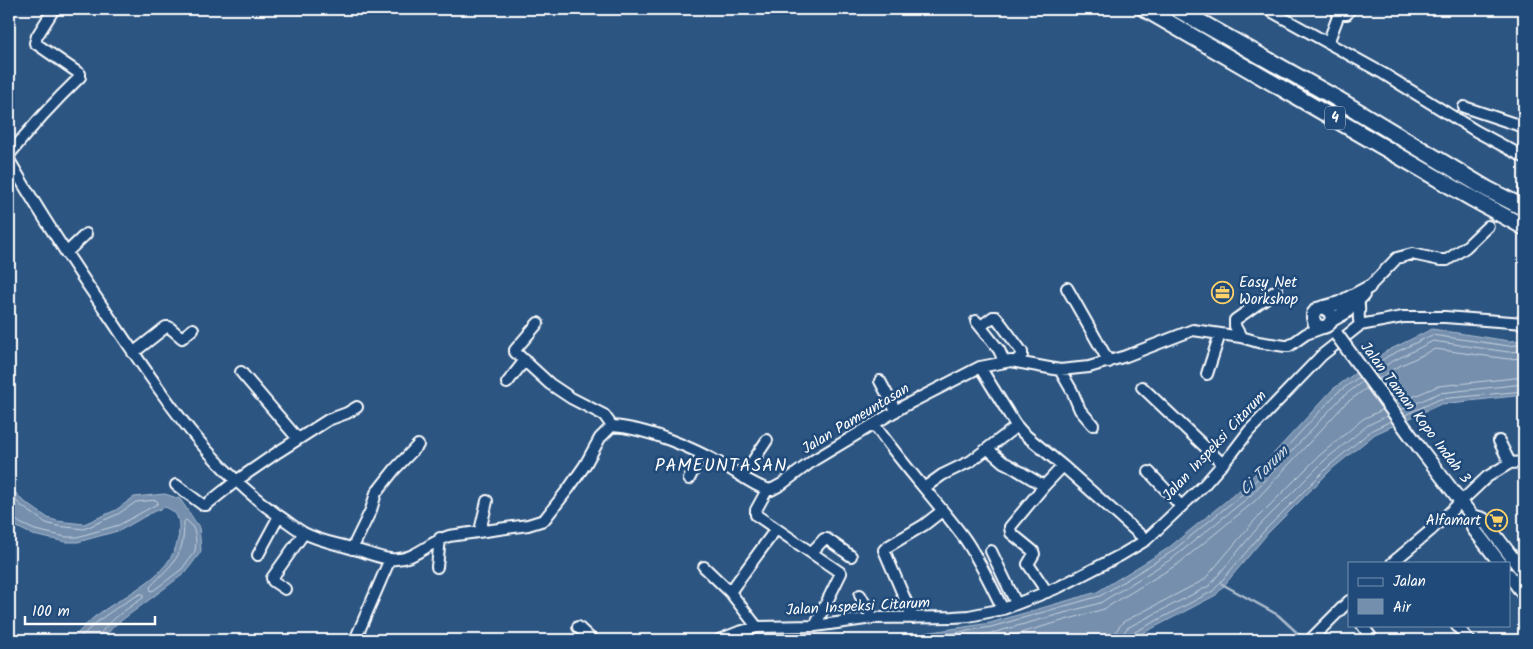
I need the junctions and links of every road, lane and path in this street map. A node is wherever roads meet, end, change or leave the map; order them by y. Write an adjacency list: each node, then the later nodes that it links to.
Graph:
1 (54, 9): 9 (street)
2 (1145, 9): 14 (highway, 4)
3 (1177, 9): 12 (highway, 4)
4 (1267, 9): 6 (street)
5 (1350, 9): 6 (street)
6 (1328, 43): 10 (street)
7 (1464, 107): 8 (street)
8 (1524, 128)
9 (9, 155)
10 (1524, 157)
11 (9, 160): 16 (street)
12 (1524, 208)
13 (1488, 226): 17 (street)
14 (1524, 227)
15 (86, 234): 16 (street)
16 (66, 253): 31 (street)
17 (1369, 287): 20 (main road)
18 (1067, 288): 35 (street)
19 (1277, 290): 30 (street)
20 (1358, 297): 21 (main road); 25 (street); 26 (main road)
21 (1324, 307): 22 (main road); 26 (main road)
22 (1313, 318): 26 (main road); 29 (street)
23 (538, 323): 32 (street)
24 (1524, 323): 25 (street, Jalan Inspeksi Citarum)
25 (1360, 325): 57 (street, Jalan Inspeksi Citarum)
26 (1331, 327): 29 (street, Jalan Pameuntasan); 68 (main road, Jalan Taman Kopo Indah 3, bridge)
27 (193, 329): 31 (street)
28 (1220, 334): 30 (street, Jalan Pameuntasan); 35 (street, Jalan Pameuntasan); 39 (street)
29 (1306, 334): 30 (street, Jalan Pameuntasan)
30 (1240, 337)
31 (133, 353): 62 (street)
32 (525, 360): 41 (street); 46 (street)
33 (1016, 361): 34 (street, Jalan Pameuntasan); 34 (street); 37 (street, Jalan Pameuntasan)
34 (1004, 362): 36 (street, Jalan Pameuntasan)
35 (1109, 362): 37 (street, Jalan Pameuntasan)
36 (980, 367): 44 (street, Jalan Pameuntasan); 47 (street)
37 (1060, 370): 48 (street)
38 (241, 372): 49 (street)
39 (1207, 374)
40 (880, 381): 44 (street)
41 (507, 382)
42 (1142, 387): 57 (street)
43 (357, 407): 49 (street)
44 (896, 411): 45 (street, Jalan Pameuntasan)
45 (874, 424): 65 (street); 66 (street, Jalan Pameuntasan)
46 (612, 426): 54 (street); 74 (street)
47 (1017, 426): 53 (street); 58 (street)
48 (1092, 426)
49 (298, 439): 62 (street)
50 (767, 440): 60 (street)
51 (1499, 441): 56 (street)
52 (418, 445): 78 (street)
53 (988, 449): 64 (street); 65 (street)
54 (702, 454): 60 (street); 61 (street)
55 (1524, 462): 56 (street)
56 (1510, 463): 68 (street)
57 (1222, 464): 69 (street, Jalan Inspeksi Citarum)
58 (1063, 466): 64 (street); 77 (street)
59 (1149, 472): 69 (street)
60 (743, 476): 66 (street)
61 (690, 479)
62 (236, 481): 63 (street); 71 (street)
63 (176, 485)
64 (1044, 486): 92 (street)
65 (924, 488): 70 (street)
66 (767, 490): 73 (street)
67 (487, 501): 74 (street)
68 (1461, 501): 72 (main road, Jalan Taman Kopo Indah 3); 84 (street)
69 (1182, 506): 77 (street, Jalan Inspeksi Citarum)
70 (942, 511): 97 (street); 99 (street)
71 (279, 516): 75 (street); 81 (street)
72 (1472, 516): 85 (main road, Jalan Taman Kopo Indah 3); 88 (main road, Jalan Taman Kopo Indah 3)
73 (776, 528): 79 (street); 91 (street)
74 (480, 531): 76 (street)
75 (304, 533): 78 (street); 90 (street)
76 (440, 538): 83 (street); 86 (street)
77 (1146, 540): 92 (street, Jalan Inspeksi Citarum)
78 (352, 549): 83 (street)
79 (812, 552): 82 (street); 100 (street)
80 (991, 552): 95 (street)
81 (258, 555)
82 (851, 556)
83 (390, 559): 106 (street)
84 (1393, 562)
85 (1499, 562)
86 (437, 567)
87 (704, 568): 91 (street)
88 (1524, 573)
89 (1510, 576): 94 (main road)
90 (285, 589)
91 (730, 592): 104 (street)
92 (1047, 592): 95 (street, Jalan Inspeksi Citarum)
93 (860, 595): 98 (street)
94 (1524, 595)
95 (1016, 604): 97 (street, Jalan Inspeksi Citarum)
96 (1348, 605): 105 (street)
97 (1003, 608): 99 (street, Jalan Inspeksi Citarum)
98 (873, 618): 99 (street, Jalan Inspeksi Citarum); 100 (street, Jalan Inspeksi Citarum)
99 (913, 618)
100 (815, 626): 104 (street, Jalan Inspeksi Citarum)
101 (1363, 626): 109 (street)
102 (1457, 626): 110 (street)
103 (578, 627): 107 (street)
104 (757, 627): 108 (street, Jalan Inspeksi Citarum)
105 (1314, 637)
106 (356, 640)
107 (592, 640)
108 (719, 640)
109 (1373, 640)
110 (1469, 640)

